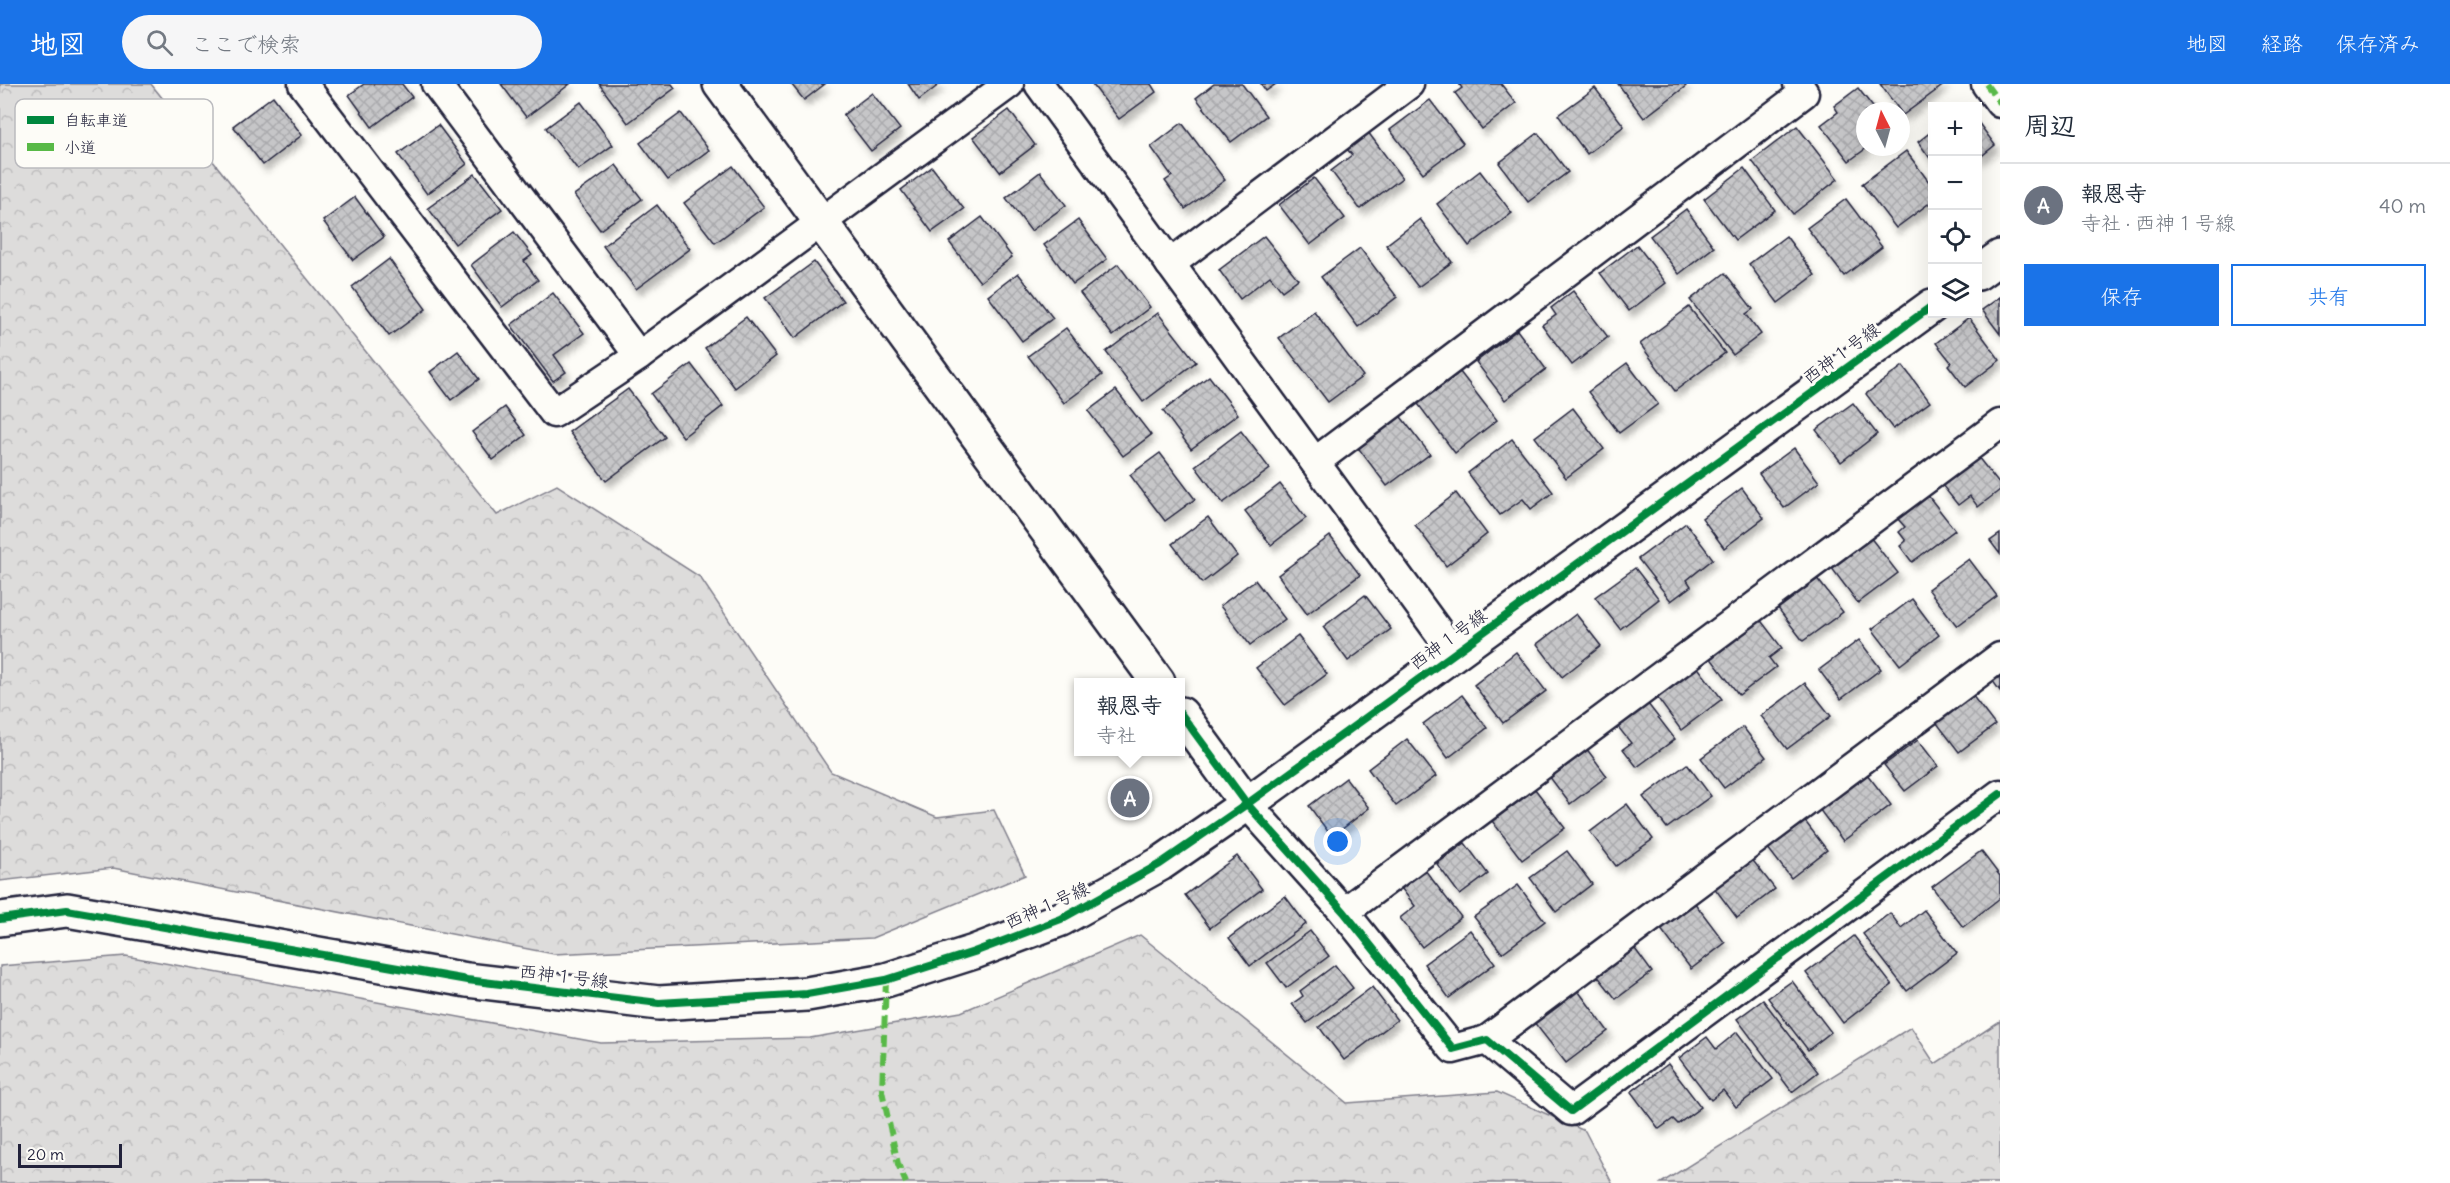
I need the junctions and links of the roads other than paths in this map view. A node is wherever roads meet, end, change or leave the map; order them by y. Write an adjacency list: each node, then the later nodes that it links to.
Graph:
1 (303, 84): 15 (street)
2 (436, 84): 15 (street)
3 (720, 84): 10 (street)
4 (1010, 84): 10 (street)
5 (1039, 84): 12 (street)
6 (1409, 84): 12 (street)
7 (1798, 84): 17 (street)
8 (1986, 84): 9 (street)
9 (2000, 103)
10 (822, 223): 15 (street); 20 (street)
11 (2000, 257): 13 (street)
12 (1170, 264): 17 (street)
13 (1982, 270)
14 (1928, 309): 18 (street, 西神１号線)
15 (639, 356)
16 (2000, 424): 24 (street)
17 (1315, 462): 18 (street)
18 (1454, 653): 23 (street, 西神１号線)
19 (2000, 657): 26 (street)
20 (1155, 678)
21 (1185, 719): 23 (street)
22 (2000, 794): 26 (street)
23 (1247, 804): 24 (street); 25 (street, 西神１号線)
24 (1344, 912): 26 (street)
25 (0, 920)
26 (1487, 1040)

